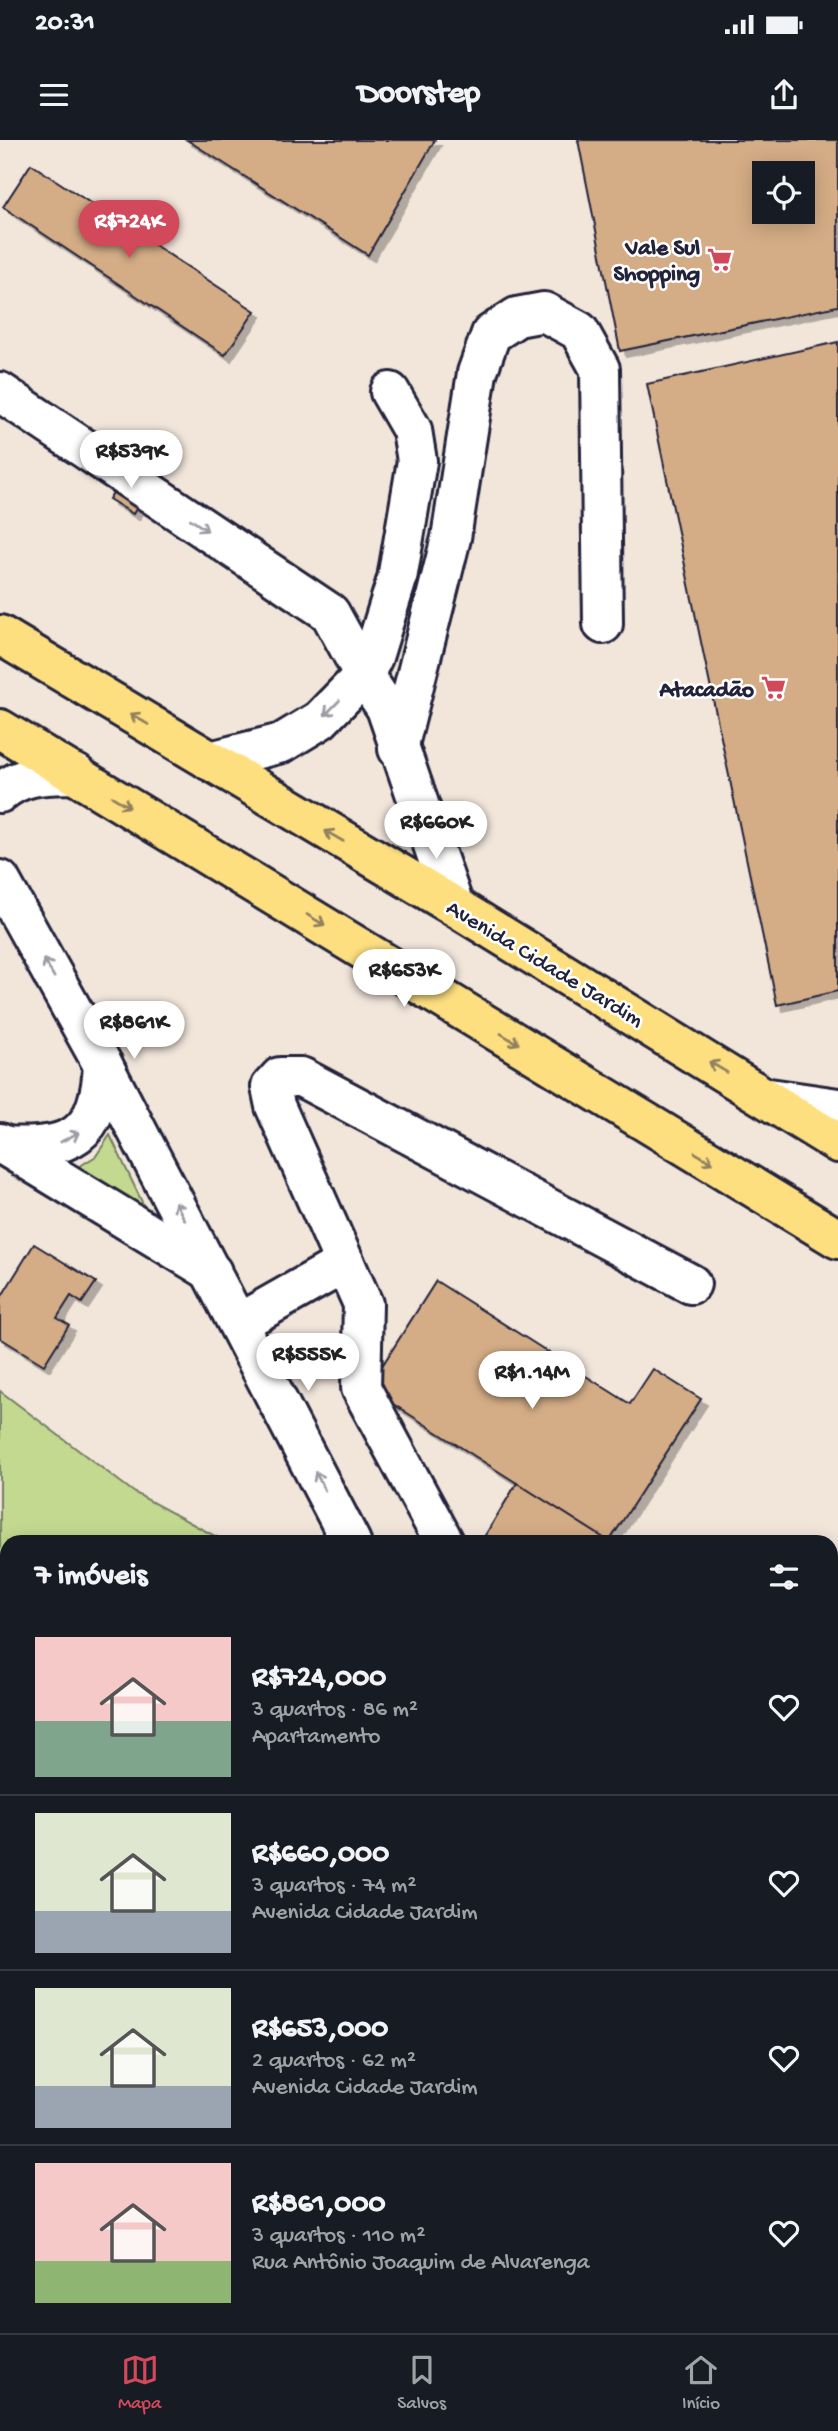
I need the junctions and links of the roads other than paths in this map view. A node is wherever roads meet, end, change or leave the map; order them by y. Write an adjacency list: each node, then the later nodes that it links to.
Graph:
1 (0, 392): 5 (street, one-way to 5)
2 (390, 392): 5 (street)
3 (603, 624): 7 (street)
4 (0, 635): 8 (main road, Avenida Cidade Jardim, one-way to 4)
5 (364, 676): 7 (street); 8 (street, one-way to 8)
6 (0, 729): 9 (main road)
7 (398, 749): 12 (street)
8 (210, 761): 12 (main road, Avenida Cidade Jardim, one-way to 8)
9 (76, 774): 10 (street); 18 (main road, one-way to 18)
10 (0, 793)
11 (0, 880): 13 (street, one-way to 11)
12 (454, 906): 14 (main road, Avenida Cidade Jardim, one-way to 12)
13 (103, 1065): 17 (street, one-way to 13); 20 (street, one-way to 13)
14 (769, 1098): 15 (street); 16 (main road, Avenida Cidade Jardim)
15 (838, 1108)
16 (838, 1143)
17 (2, 1145): 20 (street)
18 (838, 1239)
19 (345, 1263): 21 (street); 22 (street); 24 (street)
20 (212, 1272): 22 (street)
21 (691, 1284)
22 (239, 1323): 23 (street, one-way to 22)
23 (347, 1535)
24 (440, 1535)

